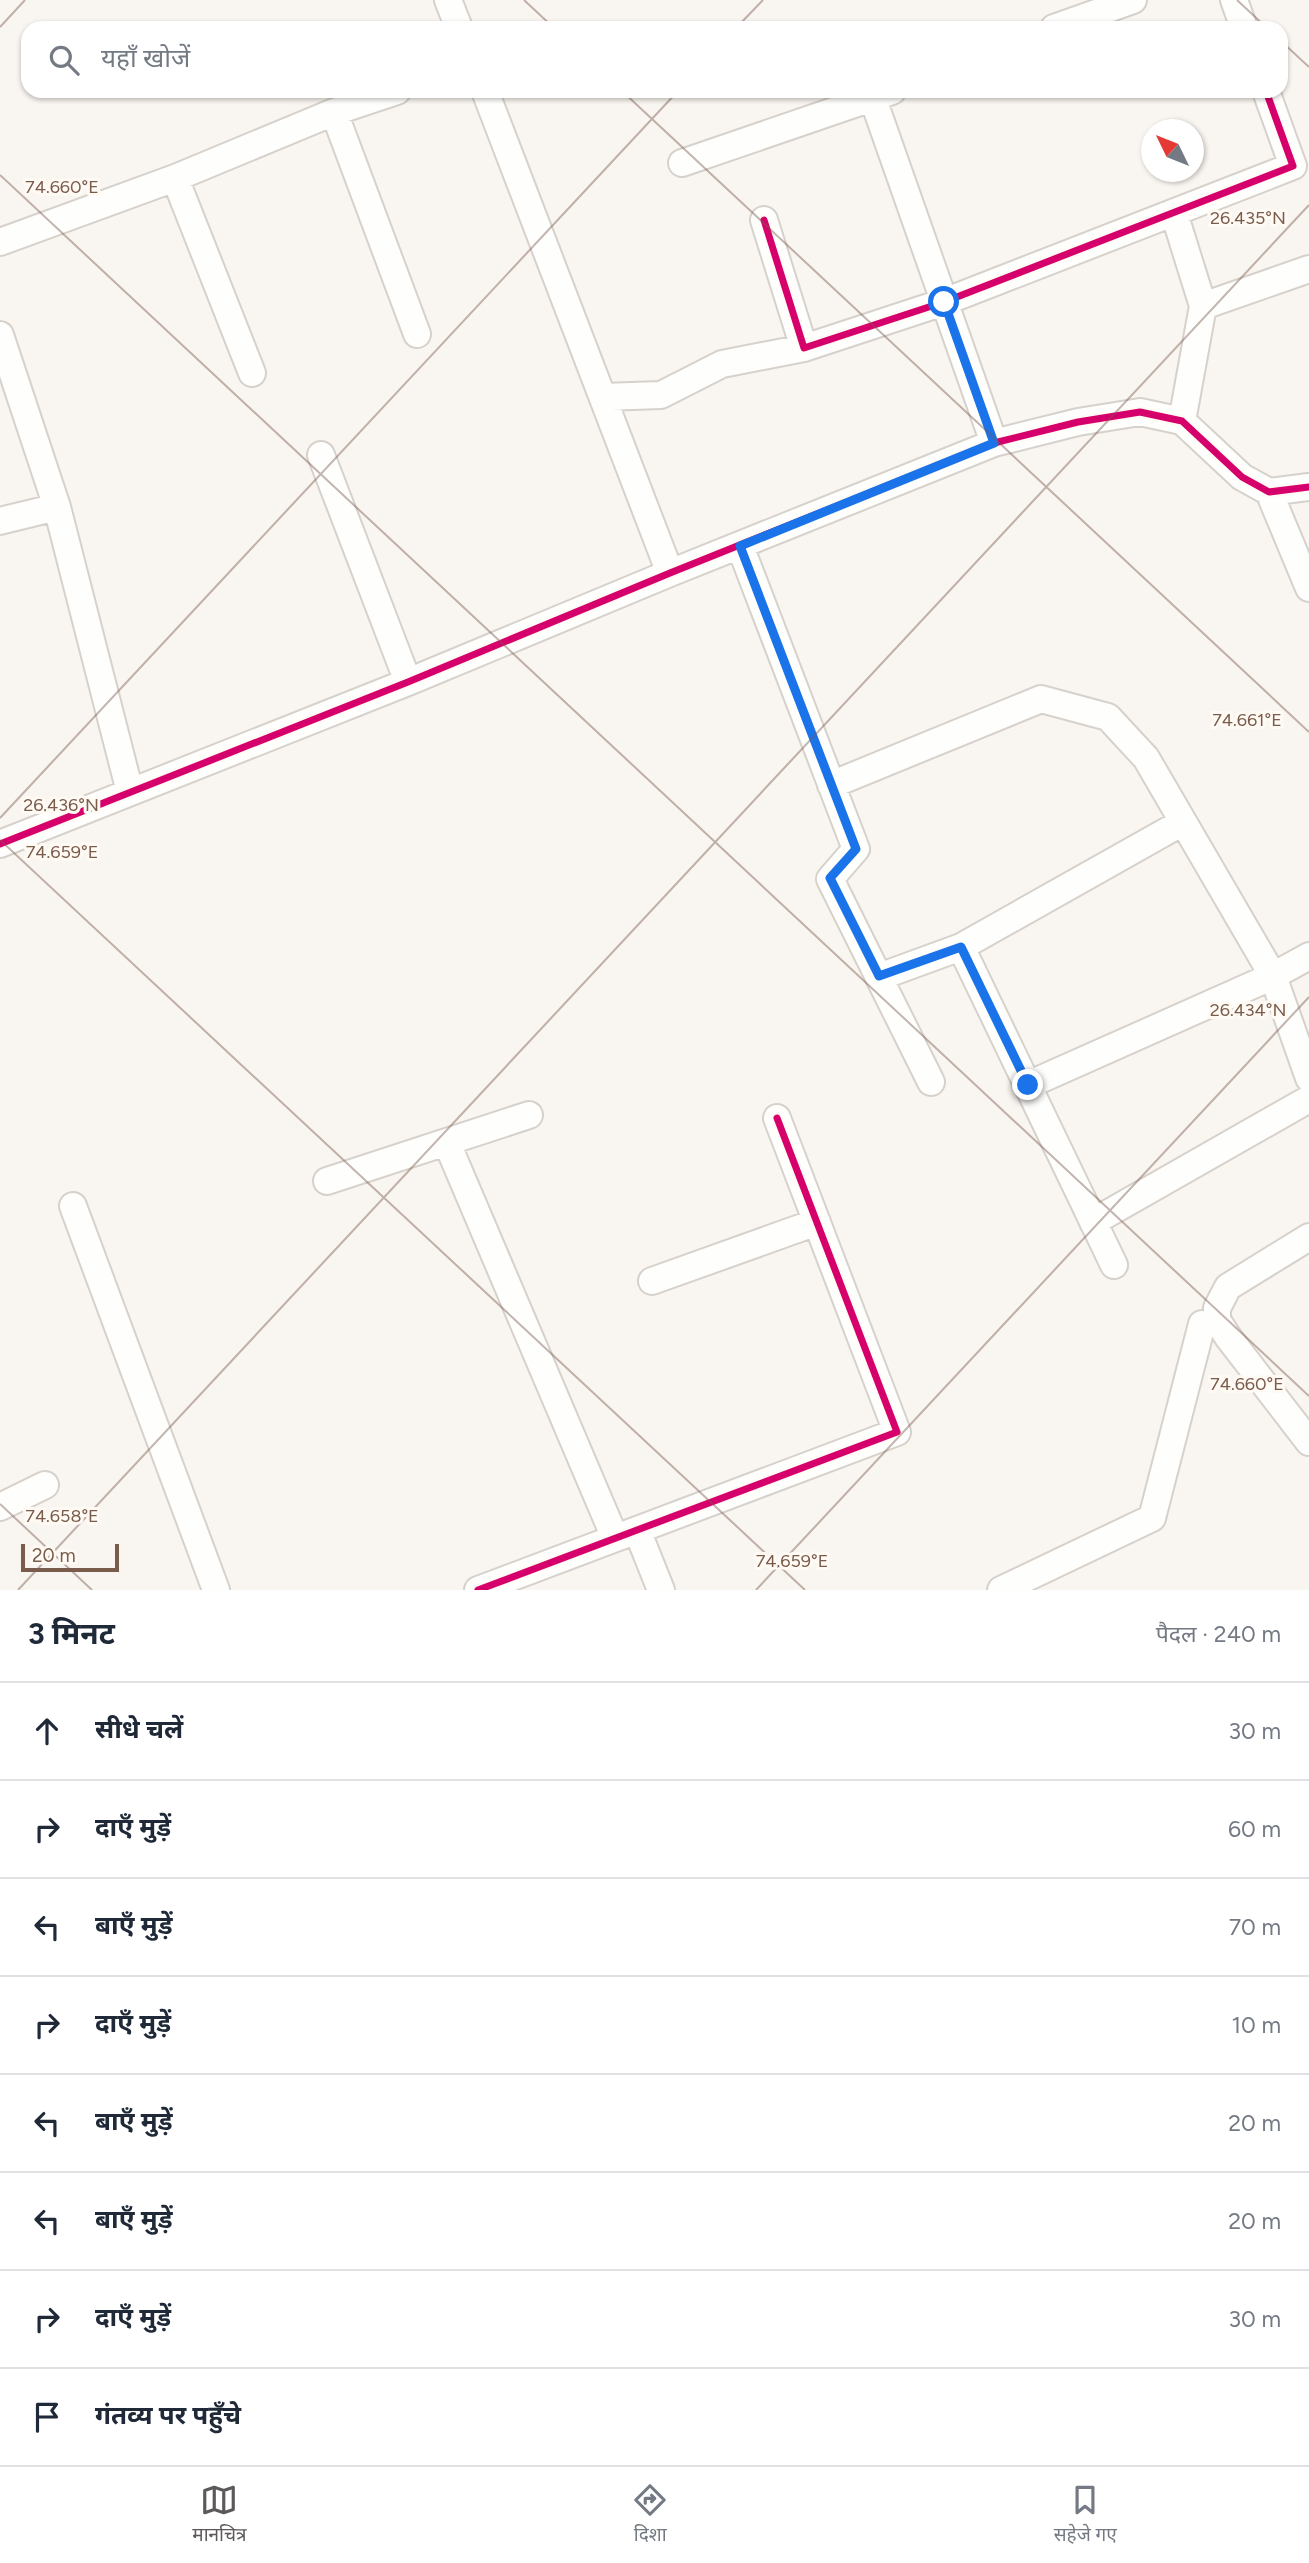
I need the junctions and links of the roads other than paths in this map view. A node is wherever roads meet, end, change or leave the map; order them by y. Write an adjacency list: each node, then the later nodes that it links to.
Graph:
1 (447, 0): 4 (street)
2 (1133, 0): 5 (street)
3 (1234, 0): 6 (street)
4 (456, 21)
5 (1074, 21)
6 (1242, 21)
7 (376, 98): 12 (street)
8 (488, 98): 25 (street)
9 (874, 98): 13 (street)
10 (884, 98): 19 (street)
11 (1269, 98): 15 (street)
12 (334, 112): 14 (street); 21 (street)
13 (682, 163)
14 (175, 178): 17 (street); 24 (street)
15 (1174, 213): 19 (street); 20 (street)
16 (764, 220): 23 (street)
17 (0, 242)
18 (1309, 269): 20 (street)
19 (944, 302): 23 (street); 27 (street)
20 (1203, 306): 26 (street)
21 (417, 334)
22 (0, 335): 31 (street)
23 (804, 348): 25 (street)
24 (252, 373)
25 (603, 397): 34 (street)
26 (1182, 421): 27 (street); 30 (street)
27 (994, 443): 33 (street)
28 (321, 455): 36 (street)
29 (1309, 487): 30 (street)
30 (1269, 492): 35 (street)
31 (57, 507): 32 (street); 38 (street)
32 (0, 521)
33 (740, 546): 34 (street); 37 (street)
34 (670, 573): 36 (street)
35 (1309, 588)
36 (408, 682): 38 (street)
37 (831, 785): 39 (street); 44 (street)
38 (130, 792): 40 (street)
39 (1183, 822): 41 (street); 43 (street)
40 (0, 844)
41 (961, 947): 44 (street); 47 (street)
42 (1309, 956): 43 (street)
43 (1273, 975): 45 (street); 47 (street)
44 (879, 976): 46 (street)
45 (1309, 1077)
46 (931, 1082)
47 (1028, 1085): 55 (street)
48 (1309, 1099): 55 (street)
49 (529, 1115): 51 (street)
50 (777, 1118): 54 (street)
51 (447, 1143): 52 (street); 63 (street)
52 (327, 1181)
53 (74, 1206): 64 (street)
54 (817, 1222): 58 (street); 63 (street)
55 (1093, 1222): 57 (street)
56 (1309, 1237): 60 (street)
57 (1114, 1265)
58 (652, 1281)
59 (1202, 1324): 67 (street)
60 (1309, 1442)
61 (45, 1485): 62 (street)
62 (0, 1507)
63 (626, 1534): 65 (street); 66 (street)
64 (216, 1590)
65 (478, 1590)
66 (661, 1590)
67 (1001, 1590)

